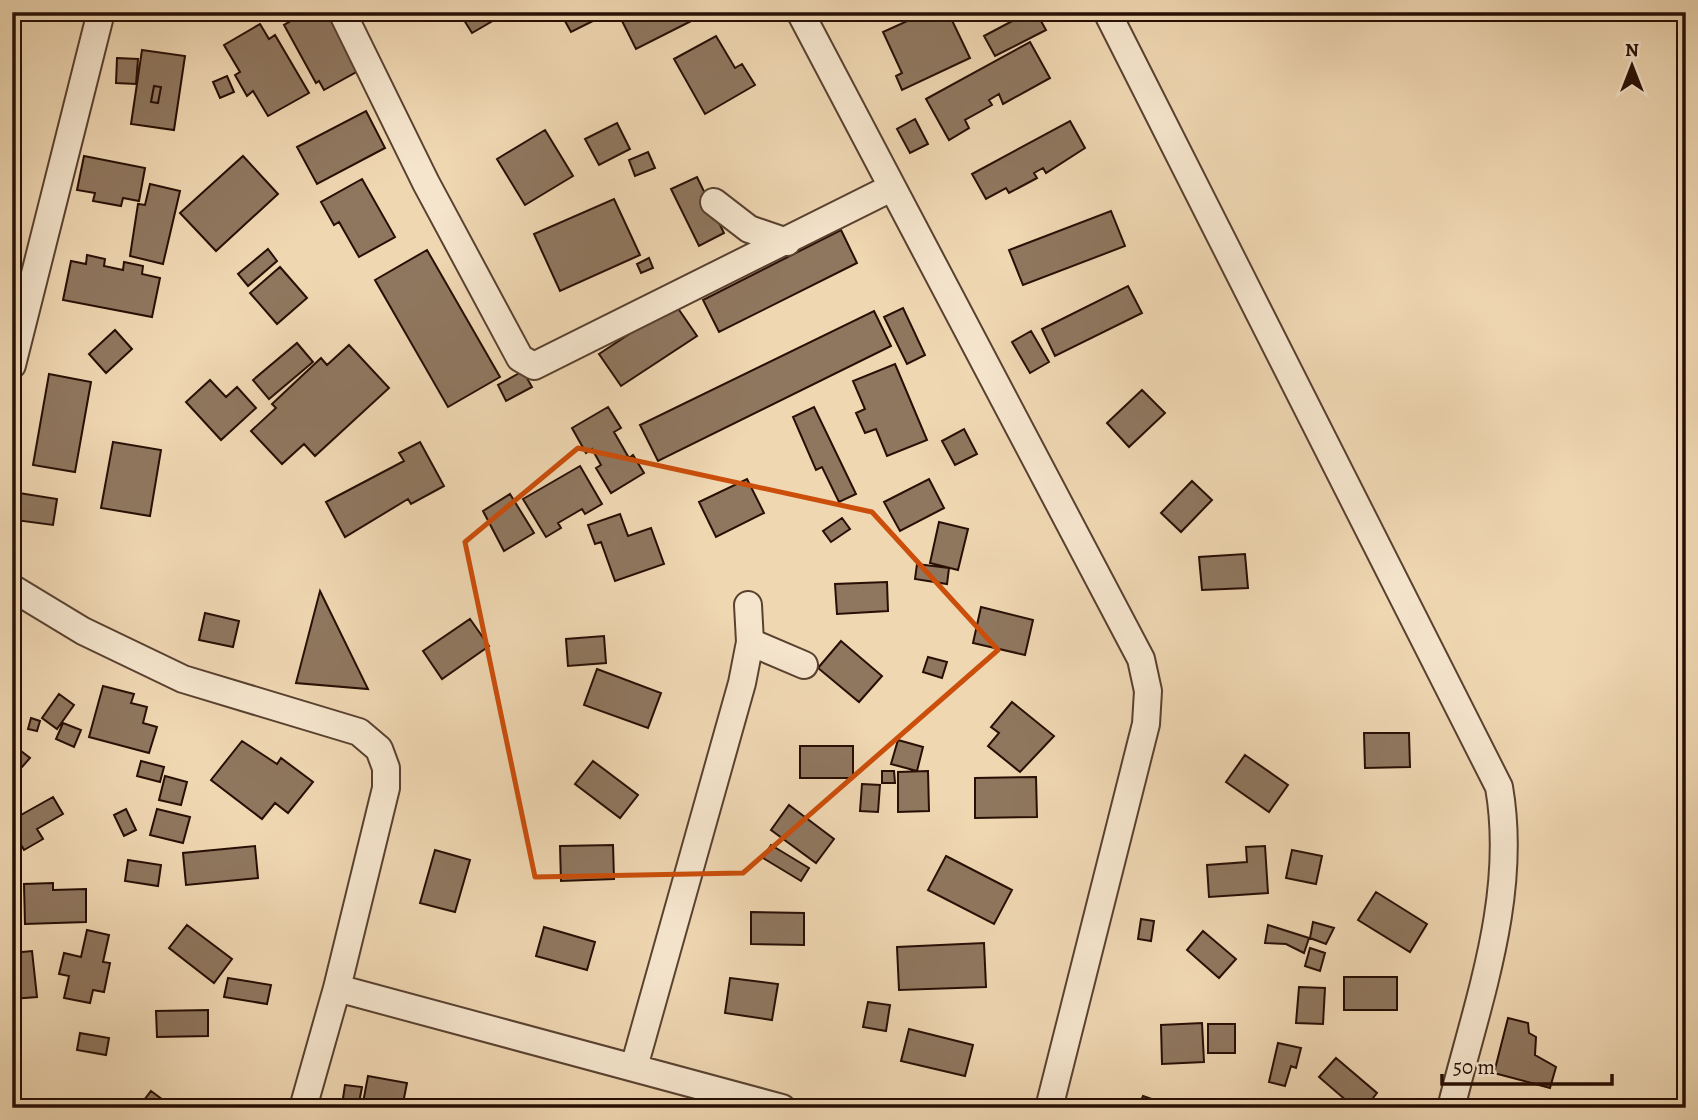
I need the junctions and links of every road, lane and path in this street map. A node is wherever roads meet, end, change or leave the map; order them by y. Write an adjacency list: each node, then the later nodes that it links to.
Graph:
1 (101, 12): 8 (street)
2 (342, 12): 7 (street)
3 (800, 12): 5 (street)
4 (1107, 12): 18 (street)
5 (891, 188): 7 (street); 17 (street)
6 (714, 202): 7 (street)
7 (787, 242)
8 (12, 365)
9 (12, 588): 13 (street)
10 (748, 605): 11 (street)
11 (750, 642): 12 (street); 14 (street)
12 (804, 665)
13 (337, 988): 14 (street); 15 (street)
14 (634, 1067): 16 (street)
15 (303, 1108)
16 (782, 1108)
17 (1049, 1108)
18 (1451, 1108)

